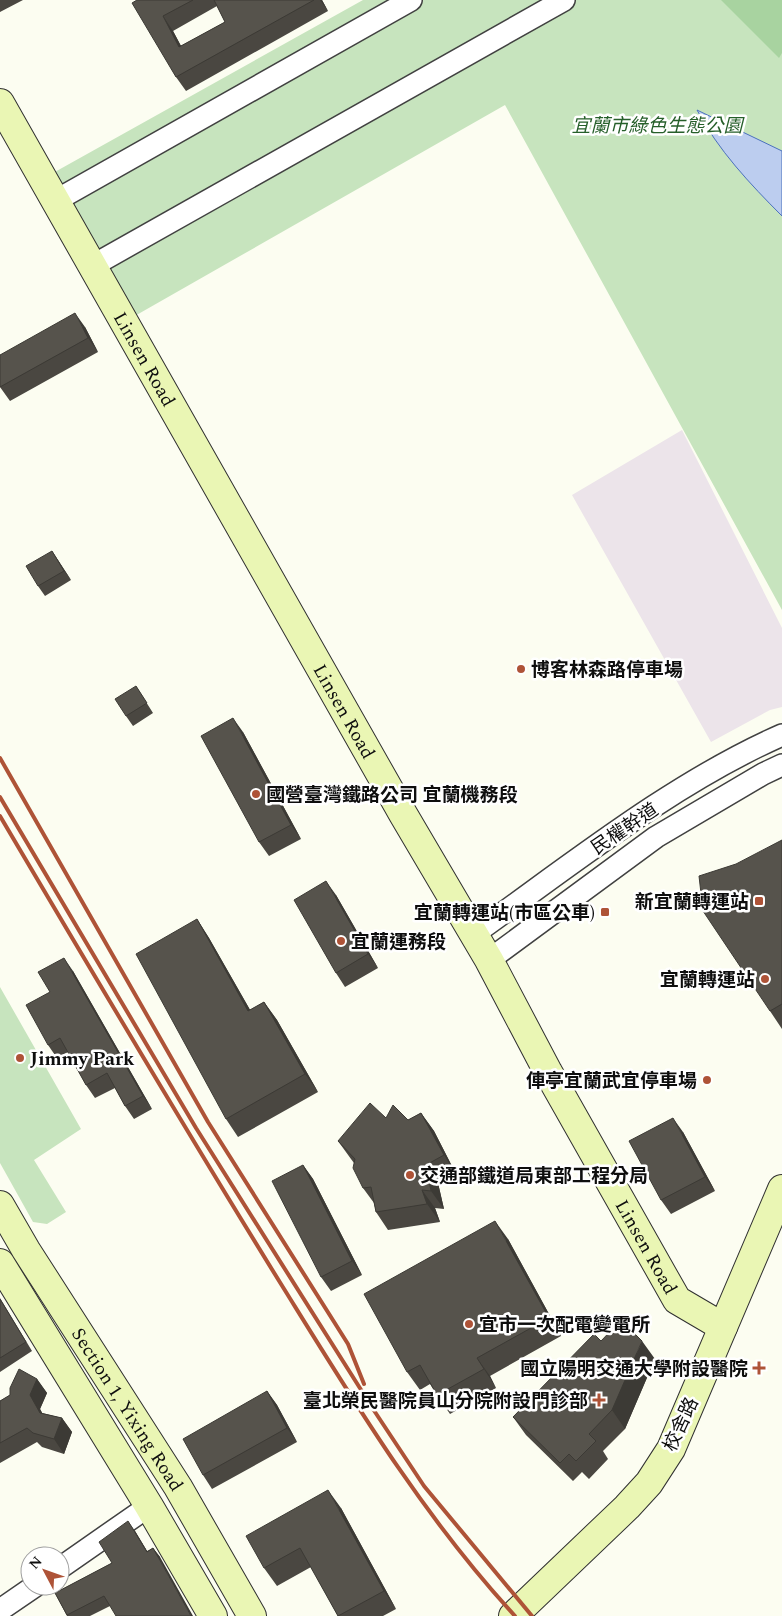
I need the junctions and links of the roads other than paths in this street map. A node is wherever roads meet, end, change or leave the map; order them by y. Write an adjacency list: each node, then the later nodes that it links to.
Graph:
1 (411, 0): 4 (street)
2 (564, 0): 5 (street)
3 (0, 103): 4 (street, Linsen Road)
4 (55, 201): 5 (street, Linsen Road)
5 (92, 266): 8 (street, Linsen Road)
6 (782, 736): 8 (street, 民權幹道)
7 (782, 765): 9 (street, 民權幹道)
8 (474, 934): 9 (street, Linsen Road)
9 (489, 960): 13 (street, Linsen Road)
10 (782, 1189): 13 (street, 校舍路)
11 (0, 1205): 19 (street, Section 1, Yixing Road)
12 (1, 1266): 14 (street, Section 1, Yixing Road)
13 (723, 1327): 20 (street, 校舍路)
14 (149, 1506): 15 (street); 18 (street, Section 1, Yixing Road)
15 (70, 1561)
16 (20, 1596): 17 (street)
17 (0, 1610)
18 (213, 1616)
19 (252, 1616)
20 (513, 1616)

